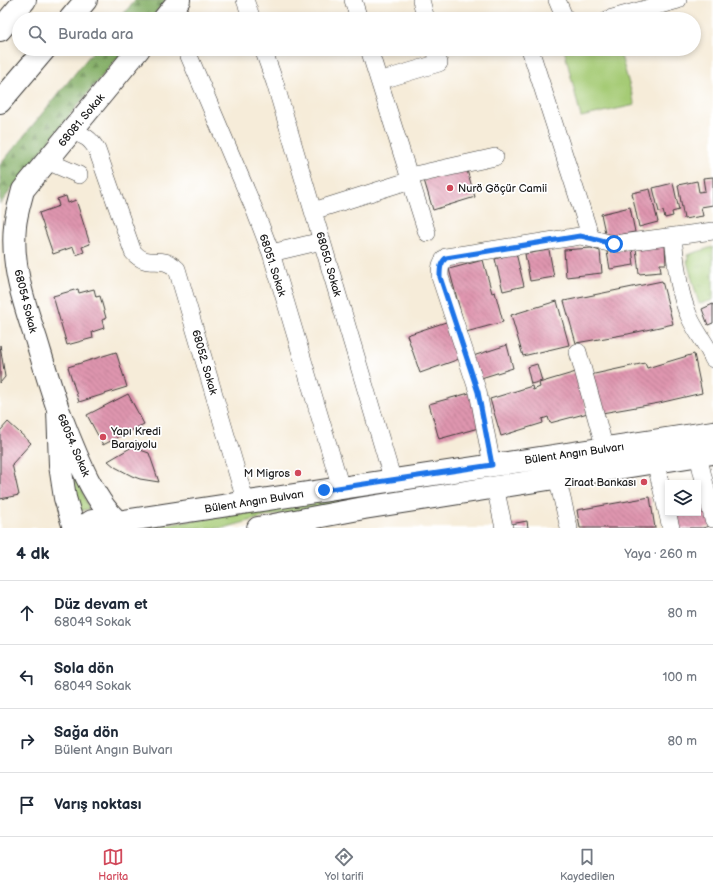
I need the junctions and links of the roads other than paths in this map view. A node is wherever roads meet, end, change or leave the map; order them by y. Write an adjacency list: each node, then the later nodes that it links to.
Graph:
1 (25, 0): 8 (main road)
2 (86, 0): 9 (main road)
3 (245, 0): 10 (street)
4 (353, 0): 11 (street)
5 (421, 0): 12 (street)
6 (557, 0): 13 (street)
7 (678, 0): 14 (street)
8 (15, 12)
9 (76, 12)
10 (249, 12)
11 (357, 12)
12 (424, 12)
13 (562, 12)
14 (634, 12)
15 (12, 16): 16 (main road)
16 (0, 30)
17 (39, 56): 25 (main road)
18 (133, 56): 26 (main road, 68081. Sokak)
19 (189, 56): 38 (street, 68051. Sokak)
20 (265, 56): 32 (street, 68050. Sokak)
21 (371, 56): 24 (street)
22 (436, 56): 24 (street)
23 (532, 56): 36 (street)
24 (379, 81): 30 (street)
25 (0, 102)
26 (72, 131): 28 (main road, 68081. Sokak); 51 (street, 68052. Sokak)
27 (495, 157): 30 (street)
28 (47, 161): 29 (street); 31 (main road, 68081. Sokak)
29 (79, 175)
30 (411, 178): 32 (street); 34 (street)
31 (23, 190): 41 (main road, 68054 Sokak)
32 (313, 211): 37 (street, 68050. Sokak)
33 (713, 232): 35 (street)
34 (427, 233)
35 (673, 237): 36 (street); 40 (street)
36 (591, 238): 46 (street)
37 (322, 241): 38 (street); 48 (street, 68050. Sokak)
38 (271, 253): 50 (street, 68051. Sokak)
39 (578, 352): 43 (street)
40 (713, 359)
41 (58, 409): 54 (main road, 68054. Sokak); 55 (main road, 68054. Sokak)
42 (713, 432): 43 (main road, Bülent Angın Bulvarı)
43 (605, 449): 46 (main road, Bülent Angın Bulvarı)
44 (706, 454): 45 (main road, Bülent Angın Bulvarı); 52 (street)
45 (655, 461): 47 (main road, Bülent Angın Bulvarı); 60 (street)
46 (492, 465): 48 (main road, Bülent Angın Bulvarı)
47 (557, 477): 49 (main road, Bülent Angın Bulvarı); 59 (street)
48 (393, 480): 50 (main road, Bülent Angın Bulvarı)
49 (495, 487): 53 (main road, Bülent Angın Bulvarı); 58 (street)
50 (341, 488): 51 (main road, Bülent Angın Bulvarı)
51 (246, 503): 54 (main road, Bülent Angın Bulvarı)
52 (713, 519)
53 (312, 523): 57 (main road, Bülent Angın Bulvarı)
54 (123, 525): 56 (main road, Bülent Angın Bulvarı)
55 (74, 528)
56 (81, 528)
57 (258, 528)
58 (504, 528)
59 (569, 528)
60 (671, 528)

